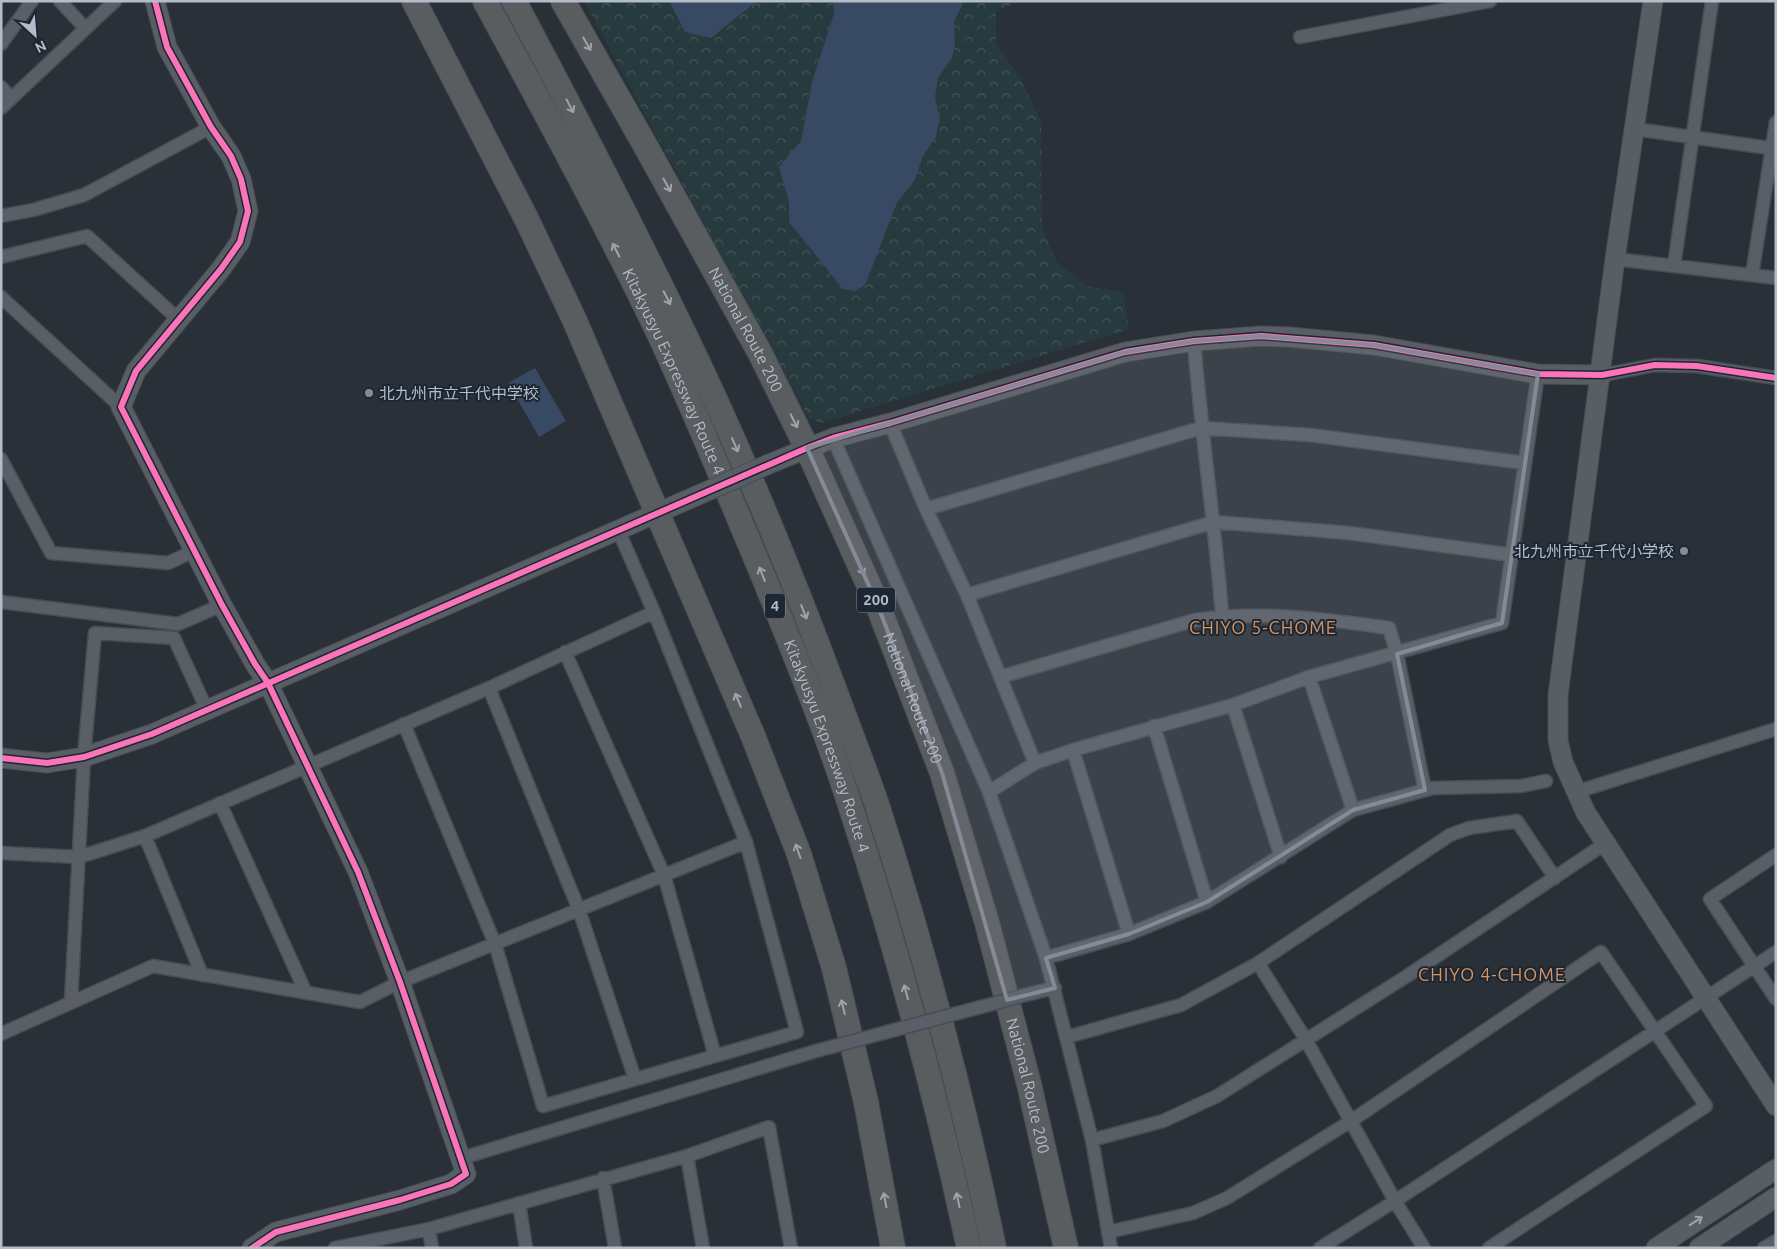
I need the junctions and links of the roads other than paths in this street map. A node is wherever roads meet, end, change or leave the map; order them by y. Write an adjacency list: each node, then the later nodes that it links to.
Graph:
1 (32, 1): 14 (street)
2 (60, 1): 12 (street)
3 (115, 1): 12 (street)
4 (155, 1): 19 (street)
5 (414, 1): 43 (highway)
6 (485, 1): 125 (highway, Kitakyusyu Expressway Route 4 / 4, one-way to 6)
7 (514, 1): 126 (highway, Kitakyusyu Expressway Route 4 / 4, one-way to 126)
8 (563, 1): 39 (highway, National Route 200 / 200, one-way to 39)
9 (1490, 1): 13 (street)
10 (1653, 1): 20 (street)
11 (1712, 1): 21 (street)
12 (85, 28): 16 (street)
13 (1300, 37)
14 (1, 44)
15 (1, 87): 16 (street)
16 (11, 98): 17 (street)
17 (1, 108)
18 (1776, 122): 22 (street)
19 (211, 127): 23 (street); 30 (street)
20 (1634, 129): 21 (street); 25 (street)
21 (1693, 137): 22 (street); 26 (street)
22 (1774, 149): 27 (street)
23 (1, 216)
24 (1, 258): 30 (street)
25 (1615, 259): 26 (street); 33 (street)
26 (1674, 266): 27 (street)
27 (1752, 275): 28 (street)
28 (1776, 278)
29 (1, 297): 35 (street)
30 (178, 319): 35 (street)
31 (1194, 341): 32 (street); 36 (street); 37 (street)
32 (1538, 374): 33 (street); 41 (street)
33 (1602, 375): 34 (street); 72 (street)
34 (1776, 378)
35 (121, 407): 46 (street)
36 (890, 423): 38 (street); 42 (street)
37 (1200, 428): 41 (street); 42 (street); 44 (street)
38 (833, 438): 39 (street); 71 (street)
39 (807, 448): 43 (street, bridge); 127 (highway, National Route 200 / 200, one-way to 127)
40 (1, 460): 46 (street)
41 (1525, 463): 47 (street)
42 (926, 510): 48 (street)
43 (658, 513): 45 (street); 124 (highway, one-way to 43)
44 (1214, 522): 47 (street); 48 (street); 52 (street)
45 (619, 532): 51 (street); 57 (street)
46 (194, 551): 50 (street)
47 (1512, 555): 54 (street)
48 (967, 595): 56 (street)
49 (1, 602): 50 (street)
50 (222, 605): 57 (street)
51 (654, 612): 53 (street); 76 (street)
52 (1222, 615): 54 (street); 56 (street)
53 (565, 652): 58 (street); 82 (street)
54 (1397, 654): 55 (street); 70 (street)
55 (1309, 677): 59 (street); 74 (street)
56 (1000, 678): 67 (street)
57 (268, 683): 60 (street); 68 (street)
58 (489, 688): 61 (street); 85 (street)
59 (1233, 705): 62 (street); 81 (street)
60 (207, 710): 66 (street); 66 (street)
61 (404, 724): 68 (street); 87 (street)
62 (1154, 726): 64 (street); 84 (street)
63 (1776, 729): 72 (street)
64 (1073, 750): 67 (street); 86 (street)
65 (1, 758): 66 (street)
66 (84, 758): 80 (street)
67 (1035, 763): 71 (street)
68 (308, 765): 73 (street); 93 (street)
69 (1546, 782): 70 (street)
70 (1425, 790): 74 (street)
71 (989, 792): 89 (street)
72 (1576, 792): 77 (street)
73 (220, 803): 75 (street); 95 (street)
74 (1353, 810): 81 (street)
75 (145, 836): 80 (street); 92 (street)
76 (746, 842): 82 (street); 103 (street)
77 (1606, 843): 83 (street); 96 (street)
78 (1, 853): 80 (street)
79 (1776, 855): 91 (street)
80 (79, 857): 98 (street)
81 (1281, 857): 84 (street)
82 (664, 875): 85 (street); 103 (street)
83 (1554, 878): 90 (street); 102 (street)
84 (1207, 902): 86 (street)
85 (580, 910): 87 (street); 104 (street)
86 (1129, 934): 89 (street)
87 (495, 944): 93 (street); 104 (street)
88 (1776, 952): 91 (street)
89 (1046, 958): 94 (street)
90 (1258, 963): 101 (street); 102 (street)
91 (1754, 966): 96 (street); 97 (street)
92 (202, 975): 95 (street); 98 (street)
93 (400, 982): 95 (street); 109 (street)
94 (1055, 988): 101 (street); 109 (street, bridge)
95 (306, 993)
96 (1707, 998): 99 (street); 105 (street)
97 (1776, 999)
98 (71, 1001): 100 (street)
99 (1653, 1031): 106 (street); 113 (street); 131 (street)
100 (1, 1034)
101 (1067, 1036): 107 (street)
102 (1306, 1040): 106 (street); 107 (street)
103 (715, 1056): 104 (street)
104 (635, 1079)
105 (1776, 1106)
106 (1351, 1120): 113 (street); 116 (street)
107 (1092, 1140): 116 (street)
108 (687, 1156): 111 (street); 122 (street); 123 (street)
109 (462, 1158): 117 (street)
110 (1776, 1168): 132 (street, one-way to 110)
111 (603, 1178): 114 (street); 121 (street)
112 (1776, 1198): 133 (street)
113 (1395, 1201): 129 (street); 130 (street)
114 (519, 1203): 115 (street); 120 (street)
115 (429, 1229): 118 (street); 119 (street)
116 (1108, 1232): 128 (street)
117 (252, 1248)
118 (335, 1248)
119 (432, 1248)
120 (526, 1248)
121 (615, 1248)
122 (703, 1248)
123 (791, 1248)
124 (893, 1248)
125 (969, 1248)
126 (994, 1248)
127 (1066, 1248)
128 (1111, 1248)
129 (1320, 1248)
130 (1424, 1248)
131 (1489, 1248)
132 (1656, 1248)
133 (1700, 1248)

